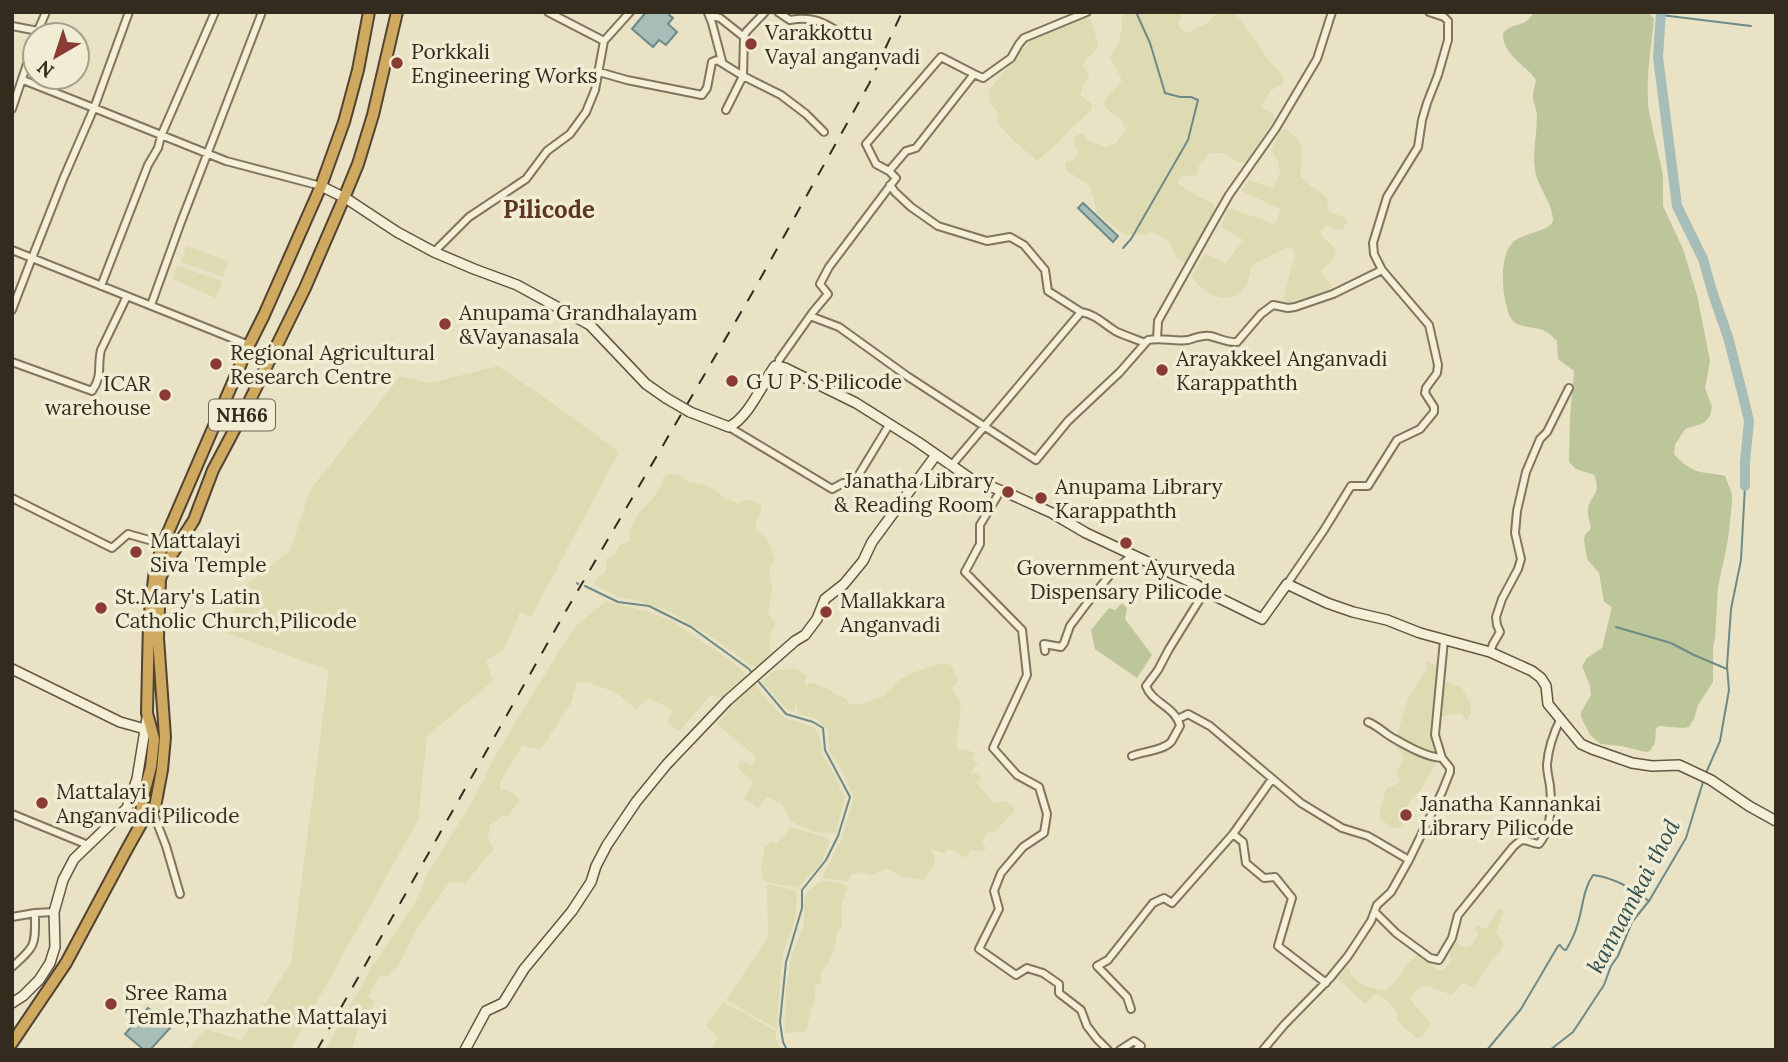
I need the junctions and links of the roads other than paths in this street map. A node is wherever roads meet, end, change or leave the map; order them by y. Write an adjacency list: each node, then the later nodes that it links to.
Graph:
1 (129, 12): 23 (street)
2 (215, 12): 27 (street)
3 (262, 12): 28 (street)
4 (369, 12): 31 (highway, NH66)
5 (397, 12): 32 (highway, NH66)
6 (548, 12): 16 (street)
7 (631, 12): 16 (street)
8 (765, 12): 14 (street)
9 (778, 12): 15 (street)
10 (1087, 12): 19 (street)
11 (1332, 12): 43 (street)
12 (1429, 12): 36 (street)
13 (708, 14): 14 (street); 17 (street)
14 (744, 37): 20 (street)
15 (850, 38)
16 (604, 41): 18 (street)
17 (722, 61): 18 (street); 20 (street)
18 (599, 72): 34 (street)
19 (974, 74): 29 (street); 29 (street)
20 (743, 76): 25 (street); 26 (street)
21 (21, 85): 24 (street)
22 (51, 91): 23 (street)
23 (94, 108): 27 (street); 35 (street)
24 (12, 109)
25 (726, 110)
26 (824, 132)
27 (161, 136): 28 (street); 37 (street)
28 (207, 154): 31 (street); 39 (street)
29 (889, 171): 30 (street)
30 (890, 185): 41 (street); 42 (street)
31 (321, 186): 32 (street); 45 (highway, NH66)
32 (344, 198): 34 (street); 72 (highway, NH66)
33 (12, 250): 35 (street)
34 (434, 252): 50 (street, bridge)
35 (32, 258): 37 (street); 40 (street)
36 (1382, 271): 43 (street); 58 (street)
37 (101, 286): 38 (street)
38 (127, 296): 39 (street); 46 (street)
39 (151, 305): 45 (street)
40 (12, 310)
41 (1081, 312): 44 (street); 51 (street)
42 (810, 316): 47 (street); 51 (street)
43 (1157, 339): 44 (street)
44 (1145, 343): 51 (street)
45 (249, 345): 56 (highway, NH66)
46 (12, 362)
47 (778, 366): 49 (street); 50 (street)
48 (1569, 388): 62 (street)
49 (889, 425): 50 (street); 52 (street)
50 (729, 427)
51 (984, 427): 53 (street)
52 (936, 455): 53 (street); 89 (street)
53 (951, 466): 54 (street)
54 (1001, 490): 57 (street); 90 (street)
55 (12, 498): 56 (street)
56 (163, 544): 64 (highway, NH66)
57 (1132, 555): 59 (street); 61 (street)
58 (1287, 584): 59 (street); 60 (street)
59 (1205, 591): 66 (street)
60 (1444, 640): 62 (street); 70 (street)
61 (1045, 650)
62 (1490, 652): 65 (street)
63 (12, 669): 68 (street)
64 (147, 713): 68 (street, NH66); 75 (highway, NH66)
65 (1561, 718): 74 (street); 81 (street)
66 (1178, 719): 69 (street); 71 (street)
67 (1368, 722): 70 (street)
68 (145, 729): 77 (street, NH66)
69 (1132, 756)
70 (1442, 758): 78 (street)
71 (1272, 779): 76 (street); 78 (street)
72 (152, 810): 75 (highway, NH66); 79 (street)
73 (12, 814): 77 (street)
74 (1776, 821)
75 (141, 824): 88 (highway, NH66)
76 (1233, 834): 85 (street); 87 (street)
77 (88, 845): 80 (street, NH66)
78 (1409, 860): 81 (street)
79 (180, 894)
80 (54, 912): 82 (street); 86 (street, NH66)
81 (1374, 912): 85 (street)
82 (35, 913): 83 (street); 84 (street)
83 (12, 917)
84 (12, 967)
85 (1326, 983): 93 (street)
86 (12, 1003)
87 (1130, 1009)
88 (12, 1043)
89 (465, 1050)
90 (1108, 1050)
91 (1120, 1050): 92 (street)
92 (1136, 1050)
93 (1263, 1050)

